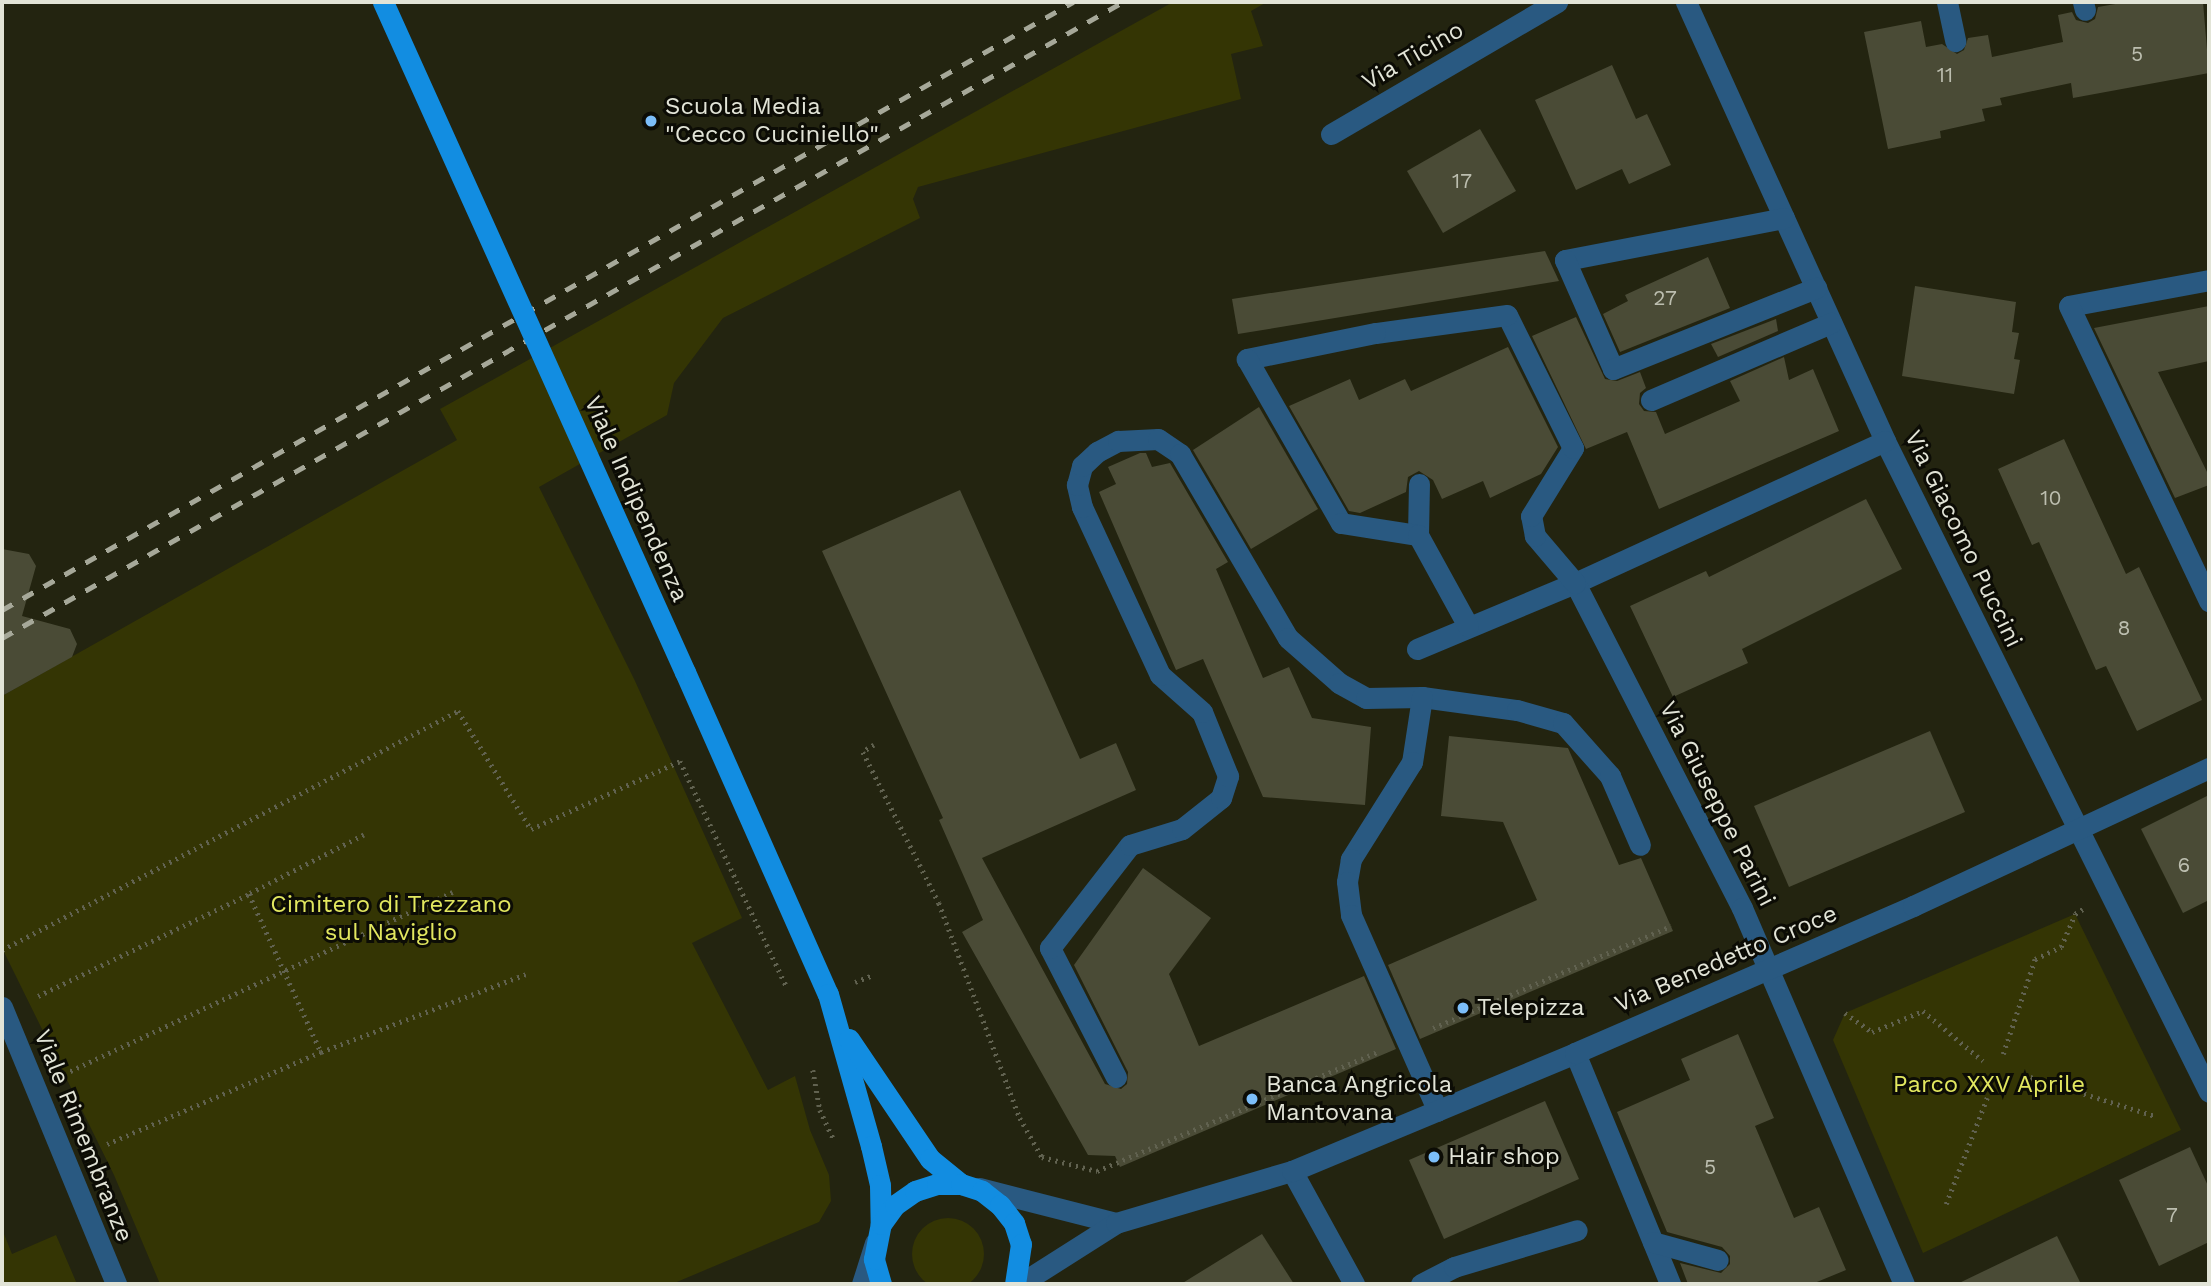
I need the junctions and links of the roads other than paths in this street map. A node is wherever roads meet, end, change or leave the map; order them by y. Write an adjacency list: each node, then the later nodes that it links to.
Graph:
1 (383, 2): 25 (main road, Viale Indipendenza, bridge)
2 (1557, 2): 6 (street, Via Ticino)
3 (1686, 2): 7 (street, Via Giacomo Puccini)
4 (1947, 2): 5 (street)
5 (1955, 41)
6 (1331, 134)
7 (1784, 218): 9 (street, Via Giacomo Puccini); 9 (street)
8 (2209, 280): 16 (street)
9 (1816, 288): 10 (street, Via Giacomo Puccini)
10 (1831, 323): 11 (street); 12 (street, Via Giacomo Puccini)
11 (1651, 400)
12 (1885, 441): 15 (street); 21 (street, Via Giacomo Puccini)
13 (1419, 484): 14 (street)
14 (1418, 535): 15 (street, Via Giuseppe Parini); 17 (street)
15 (1575, 583): 17 (street); 23 (street, Via Giuseppe Parini)
16 (2209, 601)
17 (1468, 626): 18 (street)
18 (1417, 649)
19 (1422, 698): 22 (street); 27 (street); 29 (street)
20 (2209, 768): 21 (street, Via Benedetto Croce)
21 (2077, 831): 23 (street, Via Benedetto Croce); 28 (street, Via Giacomo Puccini)
22 (1640, 845)
23 (1770, 968): 26 (street, Via Benedetto Croce); 37 (street, Via Giuseppe Parini)
24 (2, 1007): 38 (street, Viale Rimembranze)
25 (836, 1019): 31 (main road, Viale Indipendenza); 34 (main road, Viale Indipendenza)
26 (1575, 1054): 29 (street, Via Benedetto Croce); 35 (street)
27 (1115, 1077)
28 (2209, 1092)
29 (1438, 1111): 30 (street, Via Benedetto Croce)
30 (1292, 1171): 32 (street, Via Benedetto Croce); 42 (street)
31 (961, 1184): 32 (street); 34 (main road); 41 (main road, Viale Indipendenza)
32 (1116, 1223): 41 (street, Via Benedetto Croce)
33 (1577, 1230): 43 (street)
34 (879, 1233): 39 (street); 40 (main road, Viale Indipendenza)
35 (1653, 1242): 36 (street); 44 (street)
36 (1718, 1260)
37 (1896, 1282)
38 (116, 1284)
39 (862, 1284)
40 (881, 1284)
41 (1018, 1284)
42 (1354, 1284)
43 (1421, 1284)
44 (1671, 1284)

